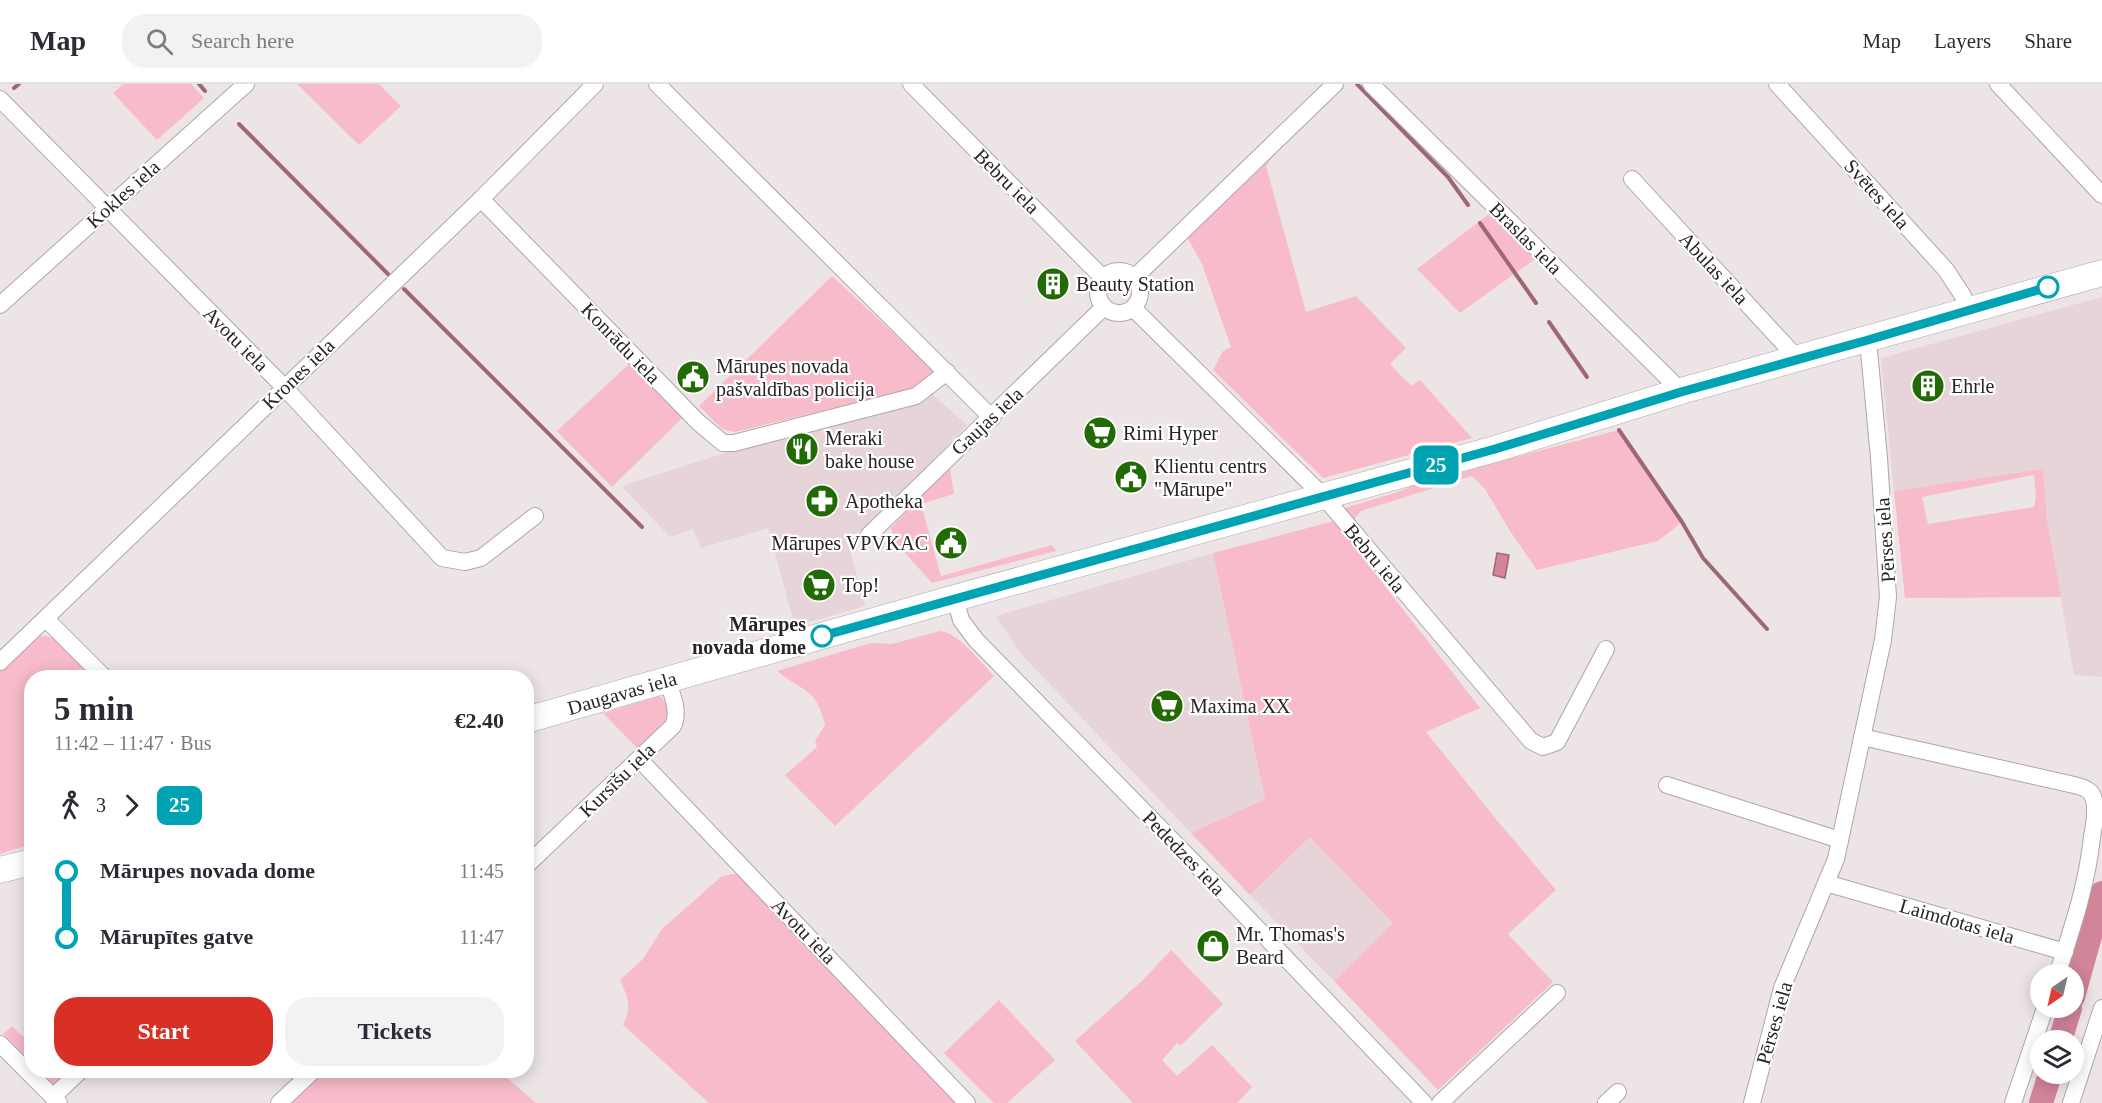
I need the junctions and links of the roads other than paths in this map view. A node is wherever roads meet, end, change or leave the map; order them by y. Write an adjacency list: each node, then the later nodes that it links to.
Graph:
1 (246, 84): 13 (street, Kokles iela)
2 (595, 84): 12 (street, Krones iela)
3 (657, 84): 23 (street)
4 (911, 84): 15 (street, Bebru iela)
5 (1335, 84): 16 (street)
6 (1371, 84): 25 (street, Braslas iela)
7 (1777, 84): 20 (street, Svētes iela)
8 (1998, 84): 11 (street)
9 (0, 99): 13 (street, Avotu iela)
10 (1632, 179): 22 (street, Abulas iela)
11 (2102, 195)
12 (481, 199): 23 (street, Konrādu iela); 24 (street, Krones iela)
13 (107, 208): 17 (street, Kokles iela); 24 (street, Avotu iela)
14 (2102, 273): 20 (main road, Daugavas iela)
15 (1103, 278): 16 (street); 18 (street)
16 (1134, 278): 19 (street)
17 (0, 305)
18 (1104, 307): 19 (street); 26 (street, Gaujas iela)
19 (1133, 308): 27 (street, Bebru iela)
20 (1969, 309): 21 (main road, Daugavas iela)
21 (1868, 340): 22 (main road, Daugavas iela); 37 (street, Pērses iela)
22 (1797, 358): 25 (main road, Daugavas iela)
23 (947, 372): 26 (street)
24 (284, 387): 28 (street, Avotu iela); 31 (street, Krones iela)
25 (1681, 392): 27 (main road, Daugavas iela)
26 (992, 418): 29 (street, Gaujas iela)
27 (1323, 497): 30 (main road, Daugavas iela); 32 (street, Bebru iela)
28 (535, 516)
29 (869, 535)
30 (955, 598): 35 (main road, Daugavas iela); 58 (street, Pededzes iela)
31 (46, 619): 33 (street, Krones iela); 34 (street)
32 (1605, 649)
33 (0, 662)
34 (97, 670)
35 (667, 680): 36 (main road, Daugavas iela); 38 (street, Kursīšu iela)
36 (534, 718)
37 (1862, 737): 40 (street, Pērses iela); 45 (street)
38 (639, 759): 41 (street, Kursīšu iela); 57 (street, Avotu iela)
39 (1667, 785): 40 (street)
40 (1840, 840): 44 (street, Pērses iela)
41 (534, 858)
42 (24, 864): 43 (main road)
43 (0, 870)
44 (1826, 883): 45 (street, Laimdotas iela); 60 (street, Pērses iela)
45 (2065, 952): 46 (street)
46 (2061, 964)
47 (1557, 993): 59 (street)
48 (2102, 1008): 62 (street)
49 (2042, 1018): 61 (street)
50 (0, 1044): 51 (street)
51 (24, 1068)
52 (34, 1078): 55 (street)
53 (74, 1078): 55 (street)
54 (306, 1078): 56 (street)
55 (56, 1100)
56 (279, 1103)
57 (967, 1103)
58 (1424, 1103)
59 (1440, 1103)
60 (1752, 1103)
61 (2013, 1103)
62 (2071, 1103)

